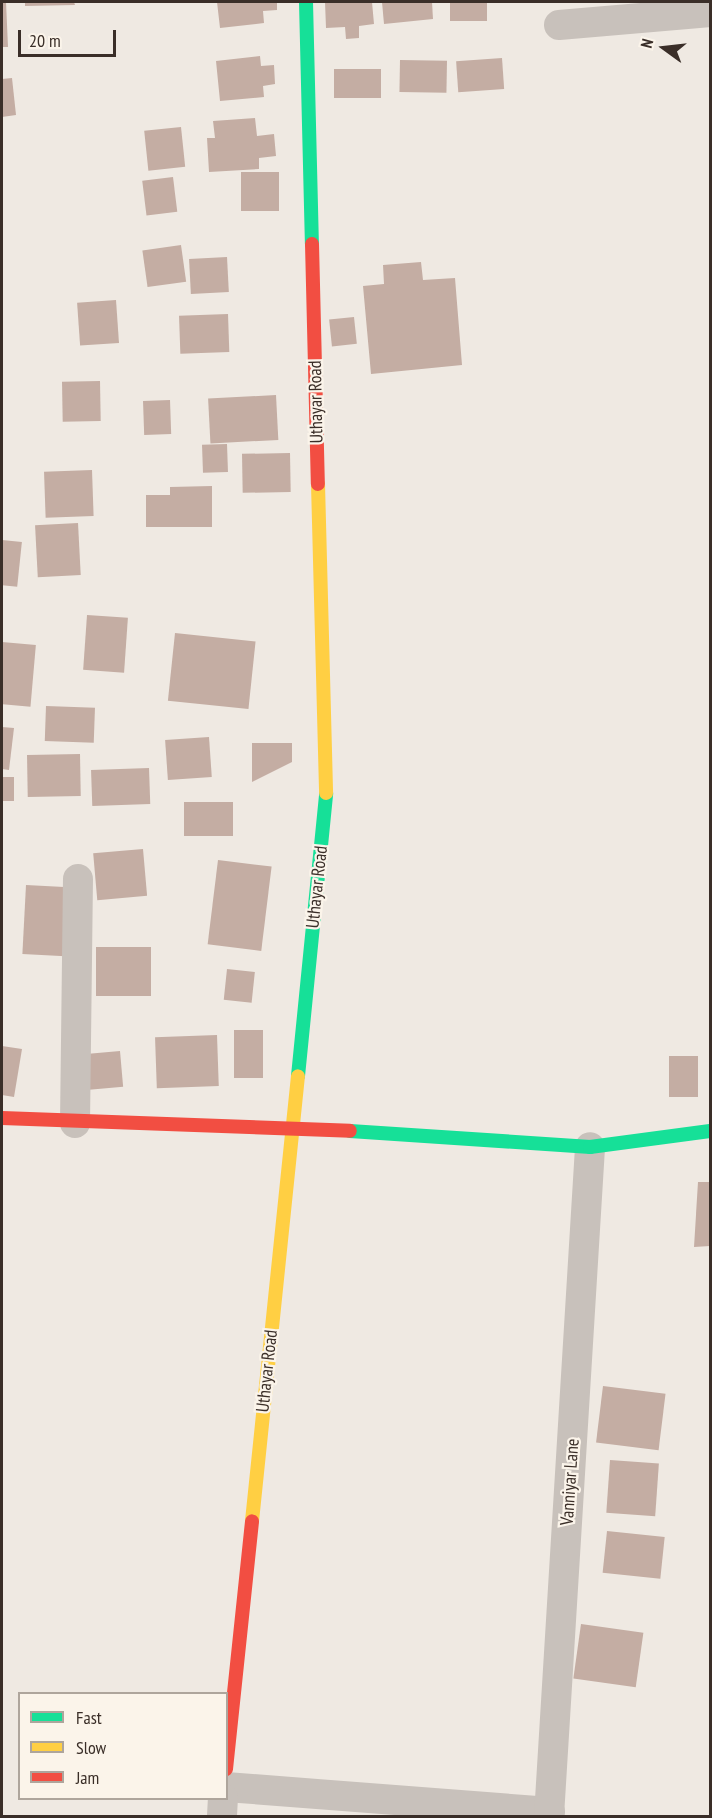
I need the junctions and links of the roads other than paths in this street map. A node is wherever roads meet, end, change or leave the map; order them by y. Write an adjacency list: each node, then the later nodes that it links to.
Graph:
1 (306, 2): 7 (street, Uthayar Road)
2 (711, 12): 3 (street)
3 (559, 25)
4 (78, 879): 6 (street)
5 (2, 1118): 6 (street)
6 (75, 1123): 7 (street)
7 (292, 1126): 9 (street); 10 (street, Uthayar Road)
8 (711, 1131): 9 (street)
9 (590, 1147): 13 (street, Vanniyar Lane)
10 (228, 1750)
11 (228, 1787): 13 (street)
12 (224, 1800): 14 (street)
13 (549, 1814)
14 (222, 1816)

